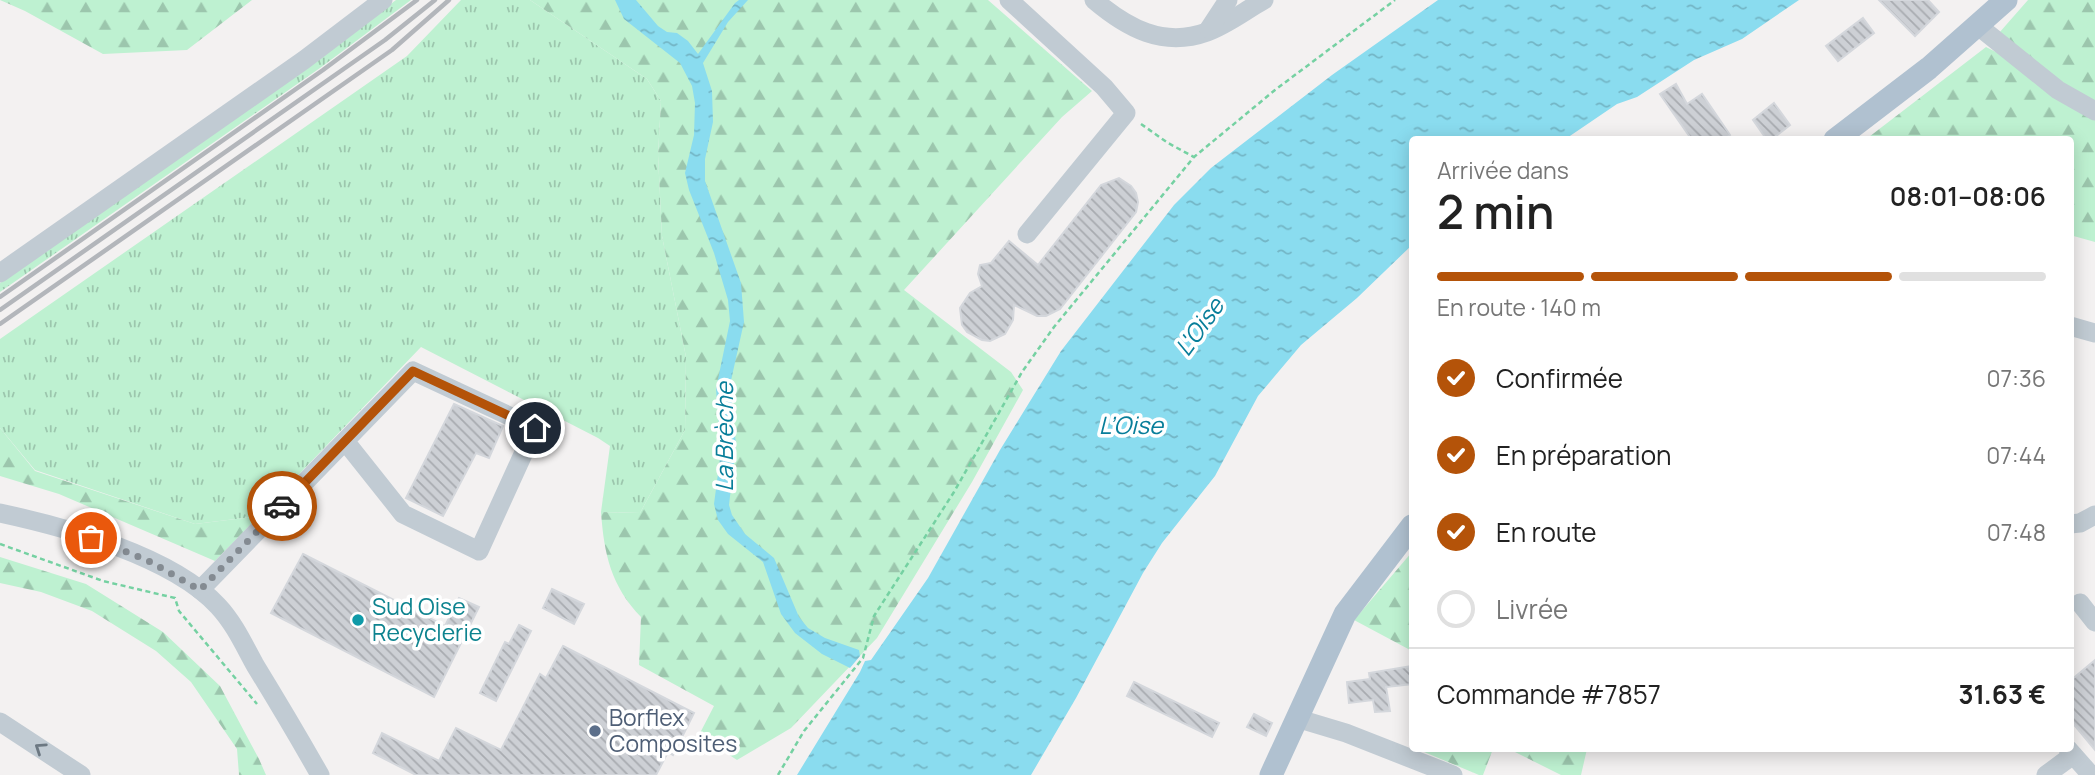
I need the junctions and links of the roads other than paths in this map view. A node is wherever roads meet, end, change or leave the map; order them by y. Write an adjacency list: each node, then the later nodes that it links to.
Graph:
1 (383, 0): 12 (street)
2 (1009, 0): 11 (street)
3 (1227, 0): 8 (street)
4 (1264, 0): 8 (street)
5 (2006, 0): 7 (main road)
6 (1099, 2): 8 (street)
7 (1978, 25): 9 (street); 10 (main road)
8 (1207, 32)
9 (2095, 111)
10 (1840, 136)
11 (1027, 234)
12 (0, 273)
13 (2074, 327): 14 (street)
14 (2095, 333)
15 (345, 441): 15 (street); 20 (street)
16 (0, 513): 20 (street)
17 (2095, 514): 18 (street)
18 (2074, 524)
19 (1409, 529): 23 (main road)
20 (200, 590): 28 (street)
21 (2080, 603): 22 (street)
22 (2095, 622)
23 (1296, 718): 26 (street); 29 (main road)
24 (0, 722): 27 (street, one-way to 24)
25 (2071, 752): 32 (street); 33 (street)
26 (1407, 757): 30 (street); 31 (street)
27 (80, 775)
28 (320, 775)
29 (1271, 775)
30 (1398, 775)
31 (1453, 775)
32 (2046, 775)
33 (2091, 775)

